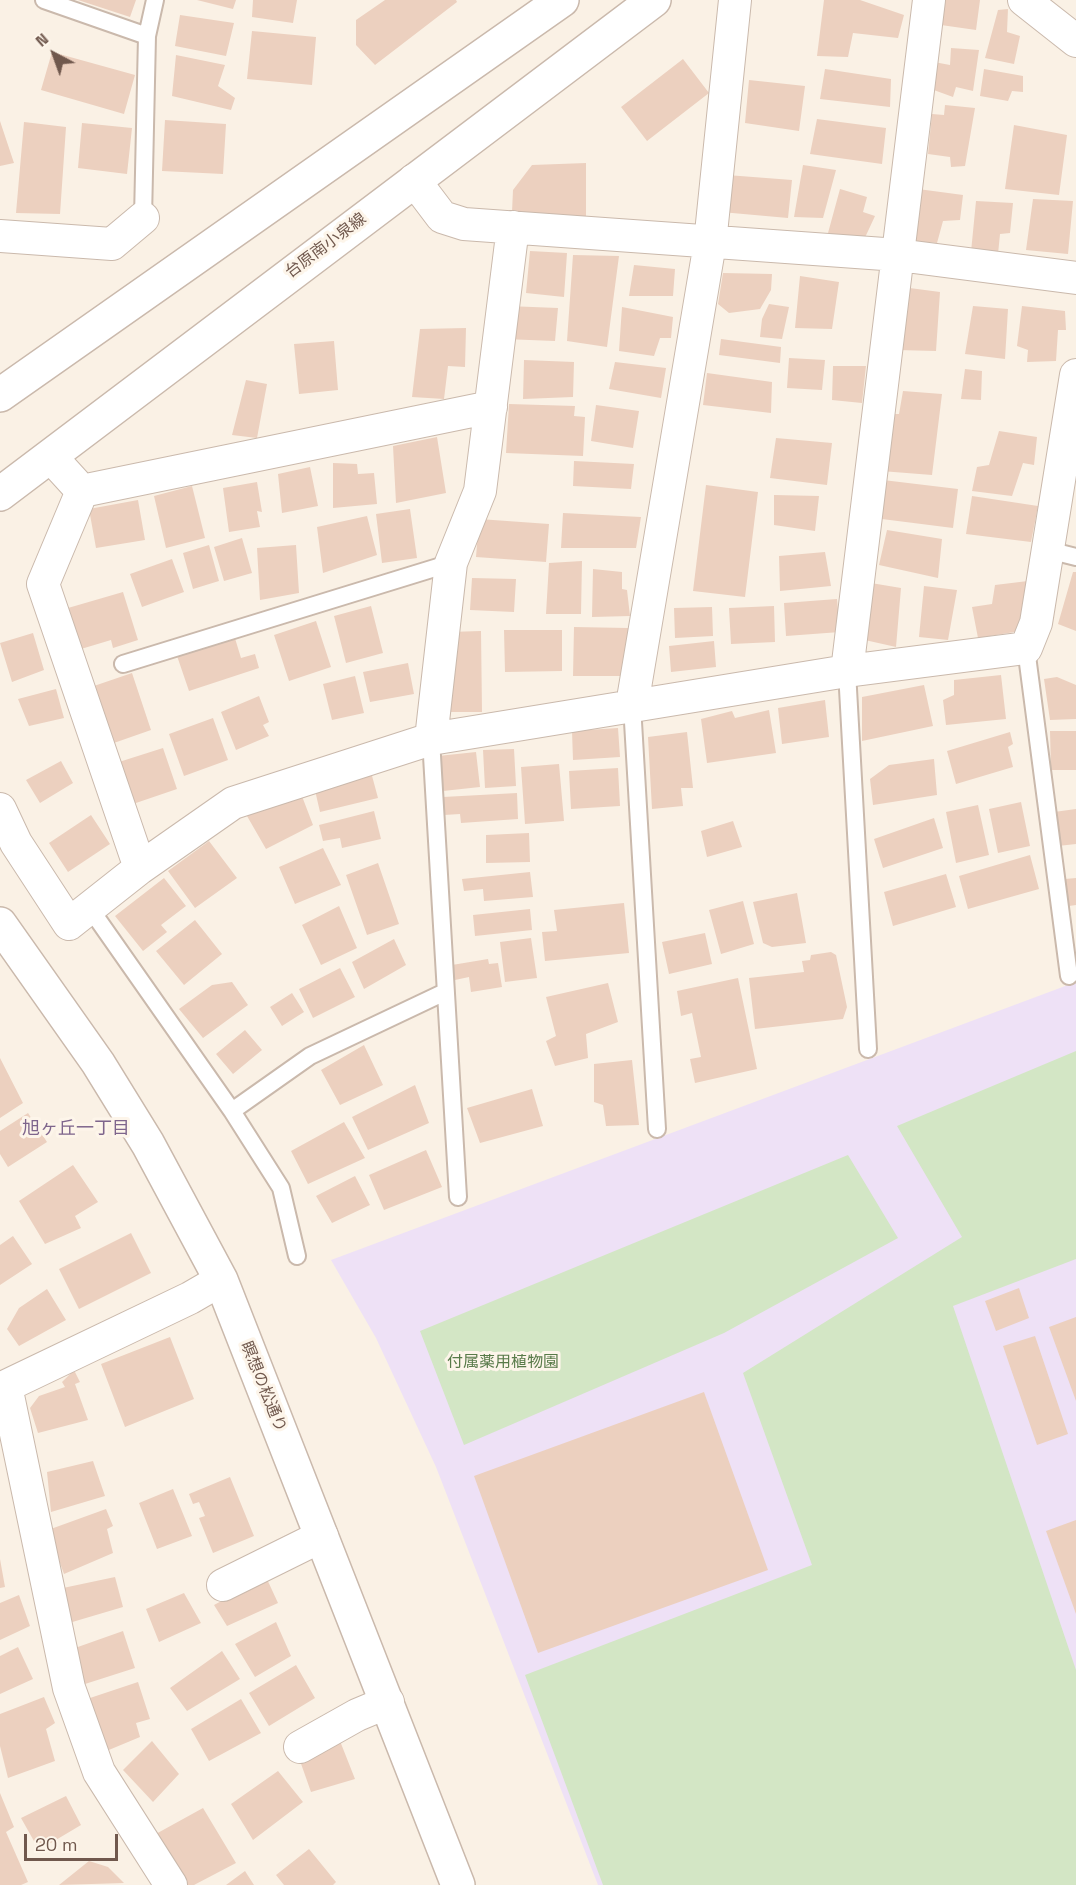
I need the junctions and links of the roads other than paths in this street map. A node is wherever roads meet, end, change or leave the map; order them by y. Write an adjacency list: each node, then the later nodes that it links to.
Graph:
1 (44, 0): 8 (lane)
2 (155, 0): 8 (lane)
3 (562, 0): 18 (street)
4 (735, 0): 14 (street)
5 (928, 0): 15 (street)
6 (1024, 0): 9 (street)
7 (642, 4): 10 (street, 台原南小泉線)
8 (147, 36): 11 (lane)
9 (1076, 41)
10 (414, 180): 12 (street); 20 (street, 台原南小泉線)
11 (143, 218): 13 (street)
12 (513, 227): 14 (street); 19 (street)
13 (0, 236)
14 (710, 243): 15 (street); 28 (street)
15 (898, 255): 16 (street); 27 (street)
16 (1076, 278)
17 (1076, 375): 23 (street)
18 (0, 395)
19 (491, 407): 21 (street); 24 (street)
20 (51, 457): 21 (street); 22 (street, 台原南小泉線)
21 (82, 491): 31 (street)
22 (0, 494)
23 (1062, 554): 25 (street)
24 (451, 563): 26 (lane); 29 (street)
25 (1026, 648): 27 (street); 34 (lane)
26 (123, 664)
27 (847, 671): 28 (street); 36 (lane)
28 (632, 705): 29 (street); 38 (lane)
29 (431, 739): 31 (street); 35 (lane)
30 (0, 809): 32 (street)
31 (140, 868): 32 (street)
32 (89, 908): 37 (lane)
33 (0, 924): 41 (street, 瞑想の松通り)
34 (1069, 976)
35 (445, 992): 37 (lane); 39 (lane)
36 (868, 1049)
37 (232, 1111): 40 (lane)
38 (657, 1129)
39 (458, 1197)
40 (297, 1256)
41 (220, 1280): 42 (street); 43 (street, 瞑想の松通り)
42 (3, 1381): 47 (street)
43 (322, 1536): 44 (street); 45 (street, 瞑想の松通り)
44 (223, 1585)
45 (388, 1702): 46 (street); 48 (street, 瞑想の松通り)
46 (300, 1747)
47 (171, 1885)
48 (458, 1885)

